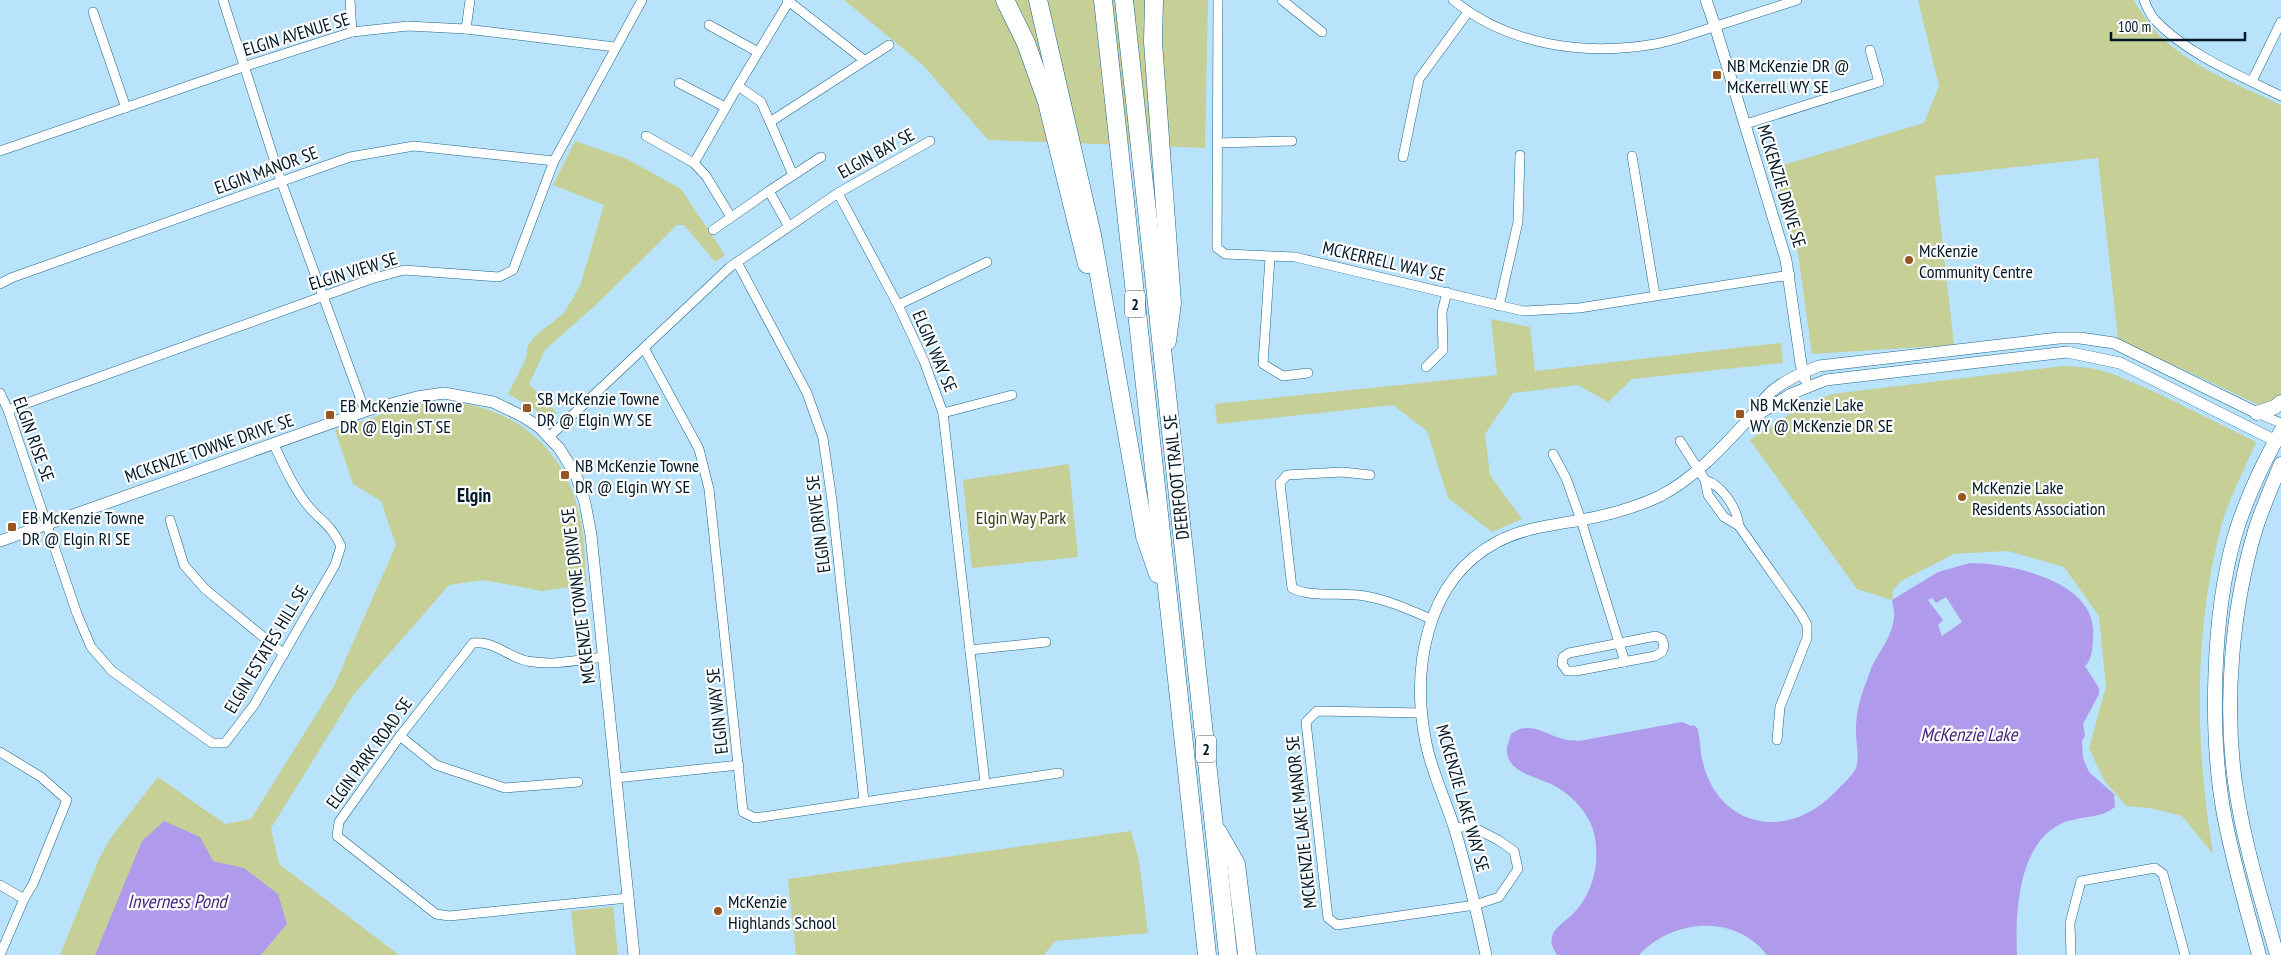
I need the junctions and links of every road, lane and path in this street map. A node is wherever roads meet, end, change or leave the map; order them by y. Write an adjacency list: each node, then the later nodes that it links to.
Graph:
1 (223, 0): 30 (street)
2 (350, 0): 23 (street)
3 (470, 0): 22 (street)
4 (642, 0): 26 (street, ELGIN VIEW SE)
5 (1005, 0): 67 (highway)
6 (1038, 0): 67 (highway)
7 (1103, 0): 99 (highway, DEERFOOT TRAIL SE / 2)
8 (1124, 0): 70 (highway, DEERFOOT TRAIL SE / 2)
9 (1154, 0): 70 (highway)
10 (1218, 0): 42 (street, MCKERRELL WAY SE)
11 (1282, 0): 24 (street)
12 (1454, 0): 18 (street)
13 (1706, 0): 21 (street, MCKENZIE DRIVE SE)
14 (1796, 0): 21 (street)
15 (2144, 0): 31 (street)
16 (788, 1): 28 (street); 29 (street)
17 (93, 12): 36 (street)
18 (1468, 12): 21 (street); 47 (street)
19 (2281, 22): 31 (street)
20 (709, 25): 28 (street)
21 (1715, 26): 38 (street, MCKENZIE DRIVE SE)
22 (466, 29): 23 (street, ELGIN AVENUE SE); 26 (street, ELGIN AVENUE SE)
23 (352, 32): 30 (street, ELGIN AVENUE SE)
24 (1322, 32)
25 (889, 45): 29 (street)
26 (615, 47): 48 (street, ELGIN VIEW SE)
27 (1870, 50): 38 (street)
28 (758, 52): 33 (street)
29 (864, 60): 37 (street)
30 (246, 66): 36 (street, ELGIN AVENUE SE); 51 (street)
31 (2252, 82): 34 (street)
32 (679, 83): 35 (street)
33 (738, 86): 35 (street); 37 (street)
34 (2281, 96)
35 (725, 107): 49 (street)
36 (126, 108): 43 (street, ELGIN AVENUE SE)
37 (770, 122): 50 (street)
38 (1746, 124): 60 (street, MCKENZIE DRIVE SE)
39 (646, 136): 49 (street)
40 (930, 141): 53 (street, ELGIN BAY SE)
41 (1292, 141): 42 (street)
42 (1218, 143): 57 (street, MCKERRELL WAY SE)
43 (0, 152)
44 (1520, 155): 66 (street)
45 (1632, 156): 63 (street)
46 (822, 157): 50 (street)
47 (1403, 157)
48 (554, 161): 51 (street, ELGIN MANOR SE); 64 (street, ELGIN VIEW SE)
49 (694, 163): 54 (street)
50 (793, 175): 52 (street)
51 (281, 181): 61 (street, ELGIN MANOR SE); 64 (street)
52 (769, 190): 54 (street); 55 (street)
53 (838, 193): 55 (street); 65 (street, ELGIN WAY SE)
54 (731, 217): 56 (street)
55 (788, 225): 58 (street)
56 (713, 230)
57 (1270, 257): 62 (street, MCKERRELL WAY SE); 74 (street)
58 (736, 262): 68 (street); 116 (street, ELGIN DRIVE SE)
59 (986, 262): 65 (street)
60 (1790, 274): 63 (street, MCKERRELL WAY SE); 73 (street, MCKENZIE DRIVE SE)
61 (0, 284)
62 (1447, 292): 66 (street, MCKERRELL WAY SE); 72 (street)
63 (1655, 295): 66 (street, MCKERRELL WAY SE)
64 (322, 296): 79 (street, ELGIN VIEW SE); 80 (street)
65 (898, 304): 82 (street, ELGIN WAY SE)
66 (1498, 306)
67 (1111, 336): 99 (highway)
68 (644, 348): 85 (street); 111 (street, ELGIN WAY SE)
69 (1946, 351): 71 (street); 73 (street, MCKENZIE LAKE WAY SE); 81 (street, MCKENZIE LAKE WAY SE)
70 (1164, 363): 117 (highway, DEERFOOT TRAIL SE / 2)
71 (1948, 366): 75 (street, MCKENZIE LAKE WAY SE); 86 (street, MCKENZIE LAKE WAY SE)
72 (1426, 367)
73 (1802, 372): 75 (street, MCKENZIE DRIVE SE); 83 (street, MCKENZIE LAKE WAY SE)
74 (1308, 373)
75 (1807, 386): 83 (street, MCKENZIE LAKE WAY SE)
76 (0, 393): 79 (street, ELGIN RISE SE)
77 (1012, 395): 82 (street)
78 (2281, 402): 81 (main road)
79 (8, 410): 96 (street, ELGIN RISE SE)
80 (364, 411): 85 (street, MCKENZIE TOWNE DRIVE SE); 88 (street, MCKENZIE TOWNE DRIVE SE)
81 (2257, 412): 84 (street, MCKENZIE LAKE WAY SE)
82 (943, 413): 103 (street, ELGIN WAY SE)
83 (1747, 421): 91 (street, MCKENZIE LAKE WAY SE)
84 (2281, 424)
85 (549, 437): 105 (street, MCKENZIE TOWNE DRIVE SE)
86 (2279, 438): 123 (main road)
87 (1680, 441): 91 (street)
88 (274, 445): 96 (street, MCKENZIE TOWNE DRIVE SE); 104 (street, ELGIN ESTATES HILL SE)
89 (1553, 454): 95 (street)
90 (2281, 464): 132 (main road)
91 (1698, 470): 93 (street); 95 (street, MCKENZIE LAKE WAY SE)
92 (1370, 475): 100 (street)
93 (1705, 480): 97 (street); 97 (street)
94 (170, 520): 104 (street)
95 (1581, 520): 100 (street, MCKENZIE LAKE WAY SE); 102 (street)
96 (46, 524): 98 (street, MCKENZIE TOWNE DRIVE SE); 104 (street, ELGIN ESTATES HILL SE)
97 (1738, 526): 109 (street)
98 (0, 541)
99 (1170, 608): 126 (highway, DEERFOOT TRAIL SE / 2)
100 (1432, 619): 107 (street, MCKENZIE LAKE WAY SE)
101 (1046, 642): 103 (street)
102 (1619, 642): 106 (street); 106 (street); 106 (street)
103 (970, 650): 115 (street, ELGIN WAY SE)
104 (284, 654)
105 (604, 657): 108 (street, ELGIN PARK ROAD SE); 113 (street, MCKENZIE TOWNE DRIVE SE)
106 (1624, 662)
107 (1422, 713): 118 (street, MCKENZIE LAKE WAY SE); 122 (street, MCKENZIE LAKE MANOR SE)
108 (400, 736): 114 (street); 120 (street, ELGIN PARK ROAD SE)
109 (1777, 740)
110 (0, 752): 121 (street)
111 (739, 765): 113 (street); 116 (street, ELGIN WAY SE)
112 (1058, 773): 115 (street, ELGIN WAY SE)
113 (616, 778): 120 (street, MCKENZIE TOWNE DRIVE SE)
114 (578, 782)
115 (985, 783): 116 (street, ELGIN WAY SE)
116 (864, 801)
117 (1214, 826): 127 (highway, DEERFOOT TRAIL SE / 2); 128 (highway)
118 (1454, 828): 122 (street, MCKENZIE LAKE WAY SE); 122 (street)
119 (0, 885): 121 (street)
120 (628, 898): 125 (street, MCKENZIE TOWNE DRIVE SE)
121 (24, 899): 124 (street)
122 (1475, 905): 129 (street, MCKENZIE LAKE WAY SE)
123 (2257, 952)
124 (0, 955)
125 (634, 955)
126 (1207, 955)
127 (1228, 955)
128 (1247, 955)
129 (1486, 955)
130 (2071, 955): 131 (street)
131 (2184, 955)
132 (2277, 955)

